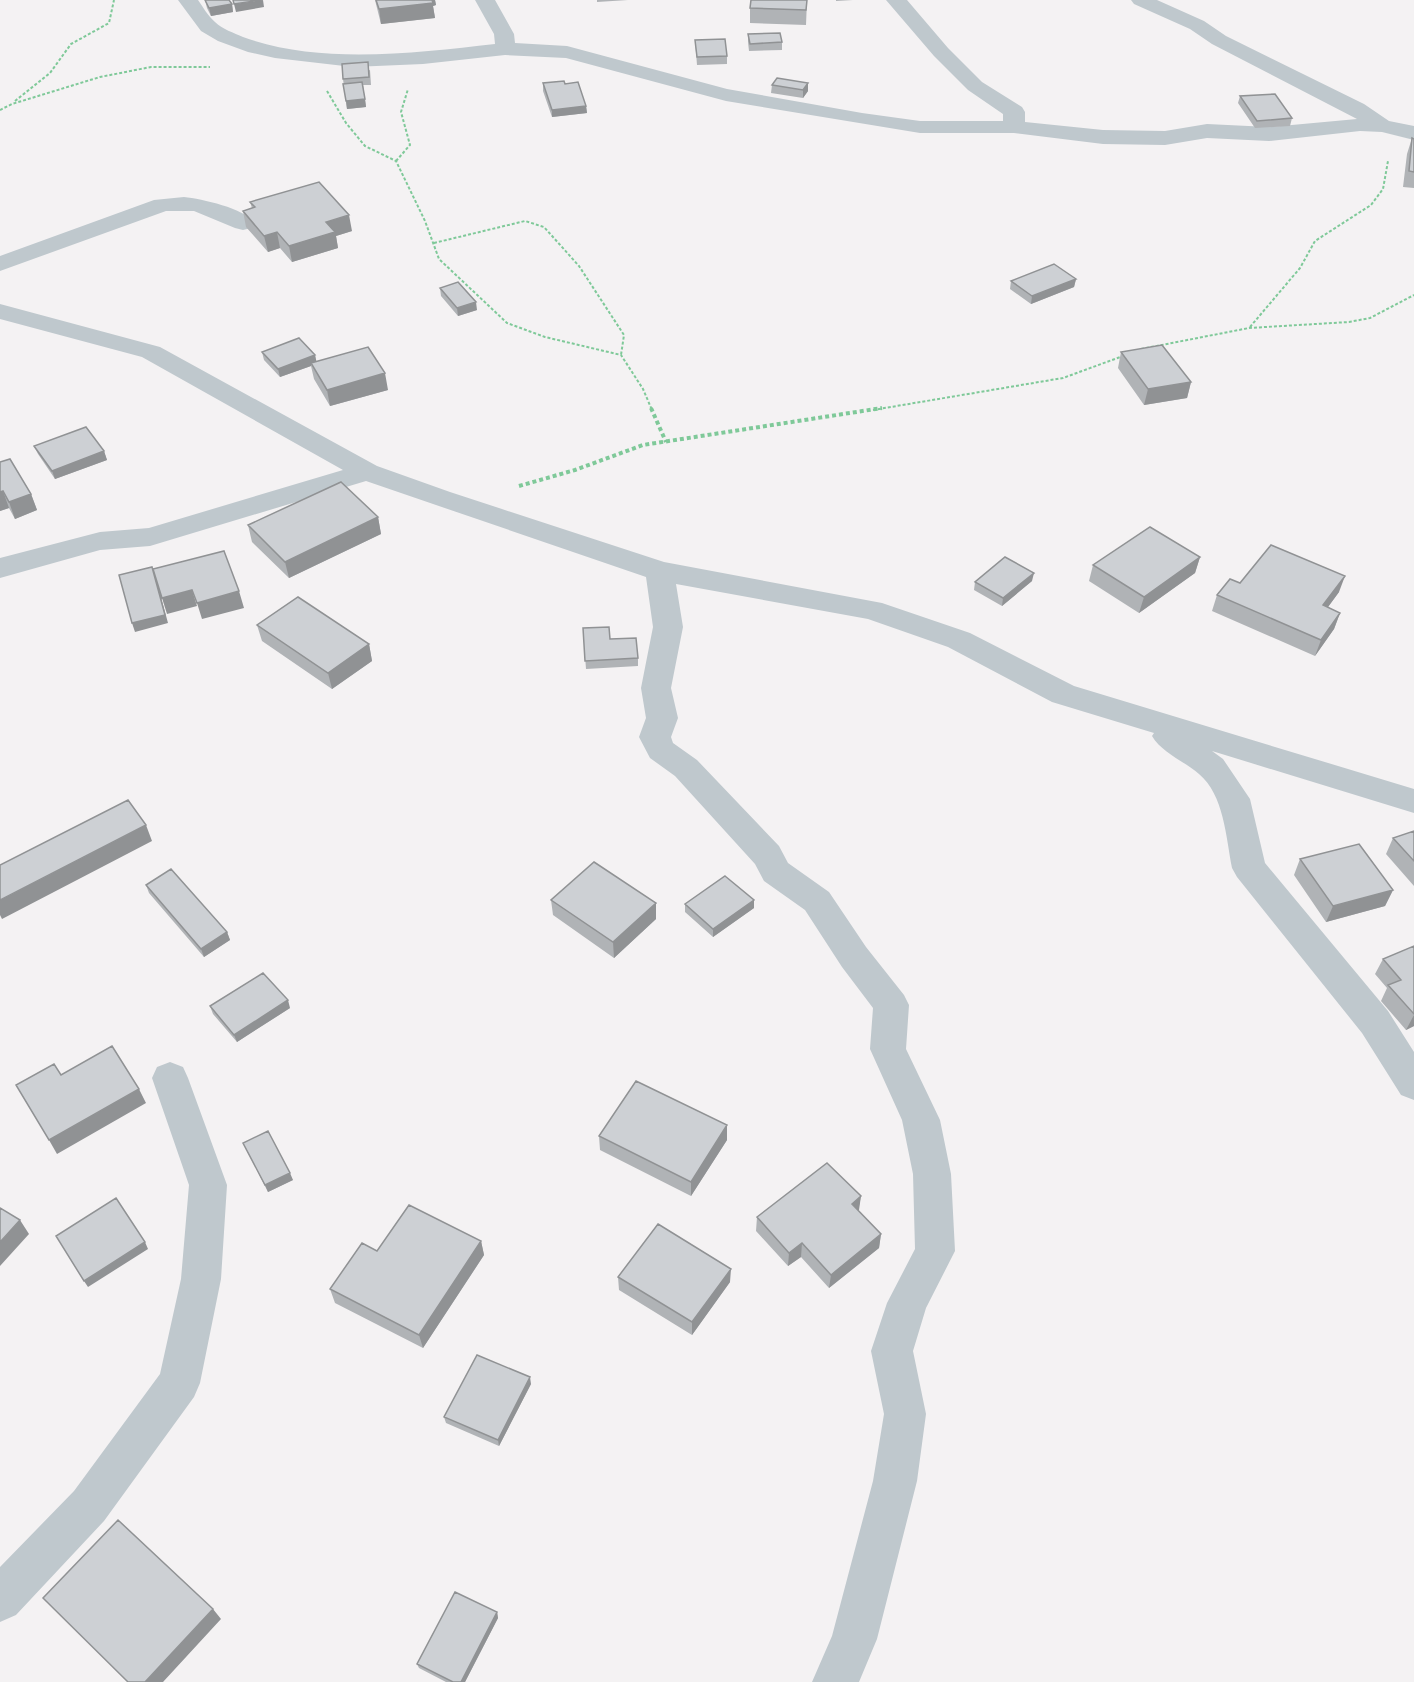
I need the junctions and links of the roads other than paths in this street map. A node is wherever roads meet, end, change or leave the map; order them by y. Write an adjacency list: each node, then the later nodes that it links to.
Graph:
1 (188, 0): 5 (street)
2 (485, 0): 5 (street)
3 (896, 0): 7 (street)
4 (1141, 0): 6 (street)
5 (505, 50): 7 (street)
6 (1382, 126): 7 (street); 8 (street)
7 (1014, 127)
8 (1414, 133)
9 (243, 223): 10 (street)
10 (0, 264)
11 (0, 311): 12 (street)
12 (366, 472): 13 (street); 14 (street)
13 (0, 568)
14 (660, 571): 15 (street); 20 (street)
15 (1145, 719): 16 (street); 18 (street)
16 (1414, 801)
17 (170, 1078): 19 (street)
18 (1414, 1084)
19 (0, 1599)
20 (835, 1682)

